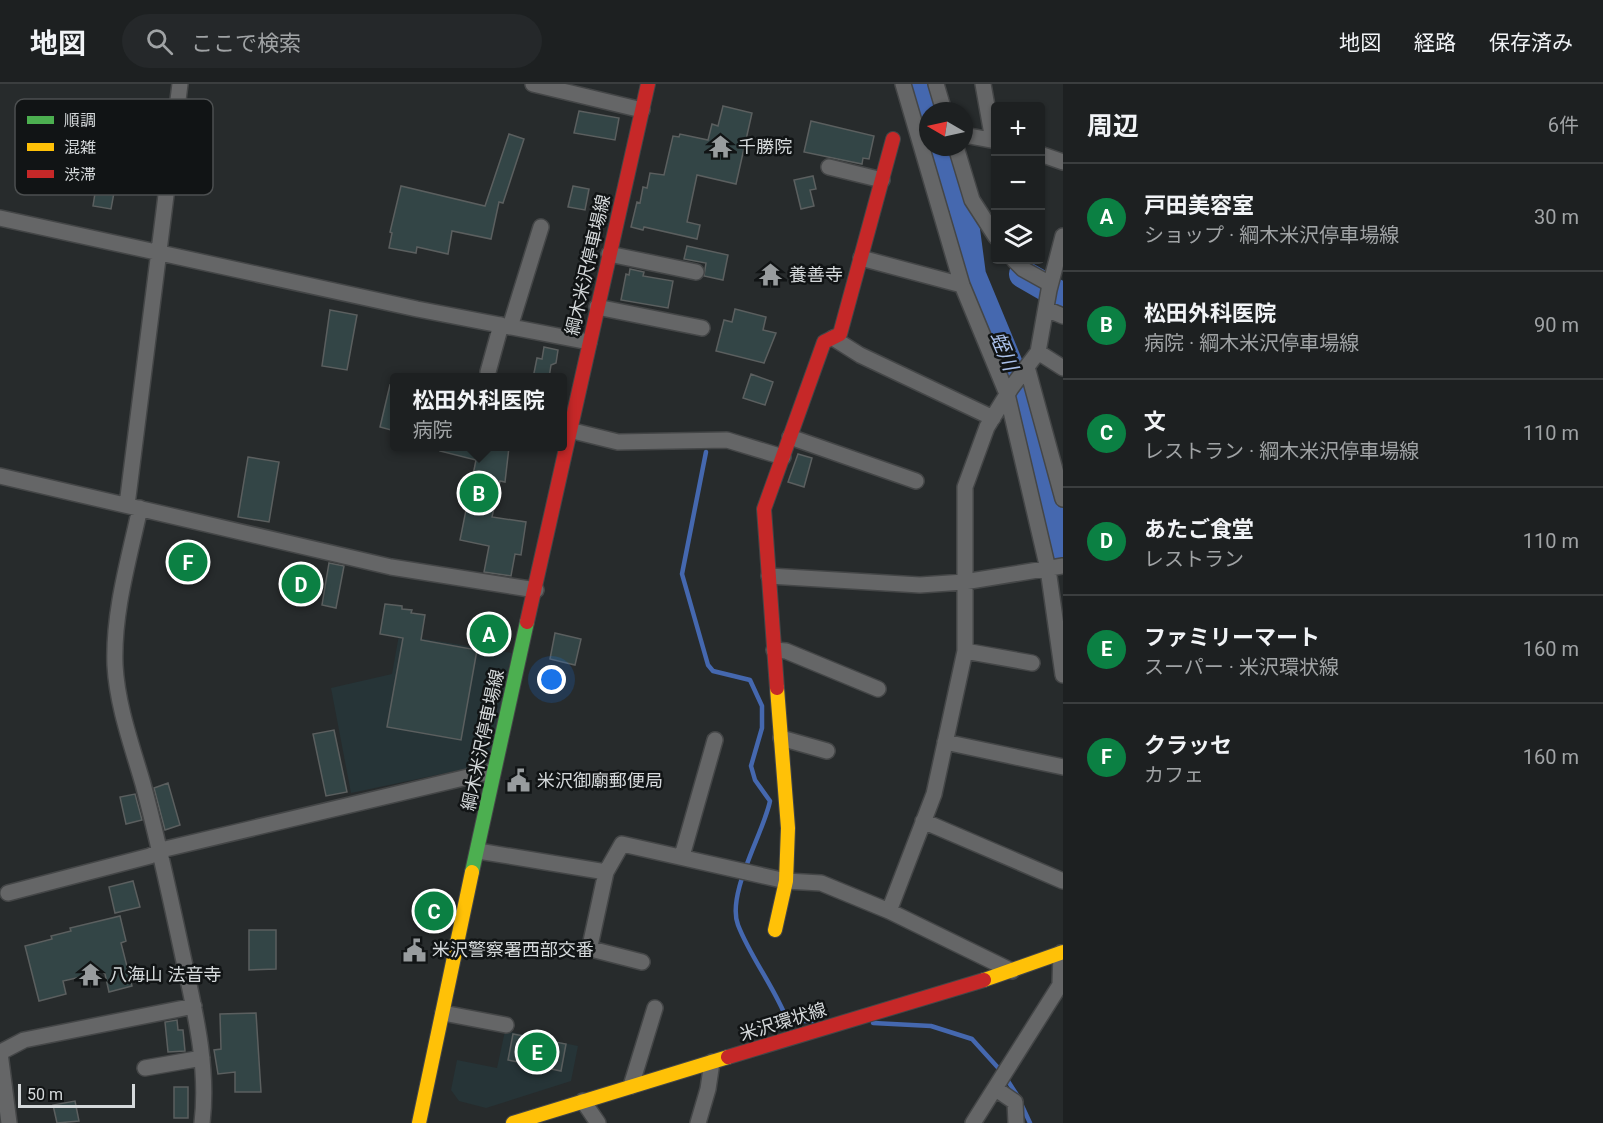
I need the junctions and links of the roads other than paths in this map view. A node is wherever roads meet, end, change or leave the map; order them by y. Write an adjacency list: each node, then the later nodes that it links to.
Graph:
1 (180, 84): 7 (street)
2 (533, 84): 9 (street)
3 (648, 84): 9 (main road, 綱木米沢停車場線)
4 (903, 84): 29 (street)
5 (936, 84): 8 (street)
6 (983, 84): 10 (street)
7 (178, 99)
8 (941, 102)
9 (642, 110): 25 (main road, 綱木米沢停車場線)
10 (991, 125)
11 (973, 136): 13 (street)
12 (893, 139): 18 (main road)
13 (991, 140)
14 (1045, 155): 16 (street)
15 (959, 156): 22 (street)
16 (1063, 162)
17 (829, 167): 18 (street)
18 (882, 180): 26 (main road)
19 (167, 195): 24 (street)
20 (0, 218): 24 (street)
21 (541, 227): 33 (street)
22 (991, 229)
23 (1063, 236): 30 (street)
24 (160, 254): 33 (street); 51 (street)
25 (609, 254): 28 (street); 31 (main road, 綱木米沢停車場線)
26 (861, 258): 29 (street); 35 (main road)
27 (1018, 264): 30 (street)
28 (696, 272)
29 (962, 285): 41 (street)
30 (1048, 296): 32 (street); 37 (street)
31 (597, 307): 34 (street); 36 (main road, 綱木米沢停車場線)
32 (1063, 316)
33 (505, 326): 36 (street); 40 (street)
34 (702, 328)
35 (832, 338): 42 (street); 44 (main road)
36 (589, 342): 43 (main road, 綱木米沢停車場線)
37 (1038, 352): 38 (street); 39 (street)
38 (1063, 368)
39 (1024, 370): 41 (street); 50 (street)
40 (488, 372)
41 (1009, 391): 42 (street); 52 (street)
42 (993, 418): 54 (street)
43 (569, 430): 45 (main road, 綱木米沢停車場線); 47 (street)
44 (790, 437): 47 (main road); 49 (street)
45 (567, 440)
46 (565, 451): 55 (main road, 綱木米沢停車場線)
47 (783, 457): 53 (main road)
48 (0, 476): 51 (street)
49 (916, 481)
50 (1063, 499)
51 (133, 507): 55 (street); 68 (street)
52 (1056, 568): 54 (street); 59 (street)
53 (769, 576): 54 (street); 56 (main road)
54 (964, 582): 57 (street)
55 (536, 590): 66 (main road, 綱木米沢停車場線)
56 (774, 650): 60 (street); 61 (main road)
57 (964, 651): 58 (street); 63 (street)
58 (1032, 663)
59 (1063, 675)
60 (878, 689)
61 (781, 738): 64 (street); 72 (main road)
62 (715, 740): 70 (street)
63 (945, 742): 65 (street); 67 (street)
64 (827, 751)
65 (1063, 767)
66 (493, 771): 68 (street); 69 (main road, 綱木米沢停車場線)
67 (923, 821): 73 (street); 75 (street)
68 (161, 850): 74 (street); 81 (street)
69 (478, 851): 71 (street); 83 (main road, 綱木米沢停車場線)
70 (682, 856): 71 (street); 72 (street)
71 (606, 872): 78 (street)
72 (786, 881): 75 (street); 76 (main road)
73 (1063, 881)
74 (8, 893)
75 (889, 911): 79 (street)
76 (775, 930)
77 (1062, 953): 79 (main road, 米沢環状線); 80 (street)
78 (642, 962)
79 (1012, 971): 87 (main road, 米沢環状線)
80 (1062, 985): 89 (street)
81 (194, 1006): 85 (street); 86 (street)
82 (655, 1008): 90 (street)
83 (443, 1013): 84 (street); 94 (main road, 綱木米沢停車場線)
84 (506, 1025)
85 (0, 1052): 92 (street)
86 (202, 1058): 88 (street); 93 (street)
87 (712, 1062): 90 (main road, 米沢環状線); 97 (street)
88 (145, 1068)
89 (1001, 1082): 98 (street); 99 (street)
90 (632, 1086): 91 (main road, 米沢環状線)
91 (583, 1101): 95 (main road, 米沢環状線); 96 (street)
92 (9, 1123)
93 (202, 1123)
94 (419, 1123)
95 (513, 1123)
96 (598, 1123)
97 (698, 1123)
98 (973, 1123)
99 (1016, 1123)

